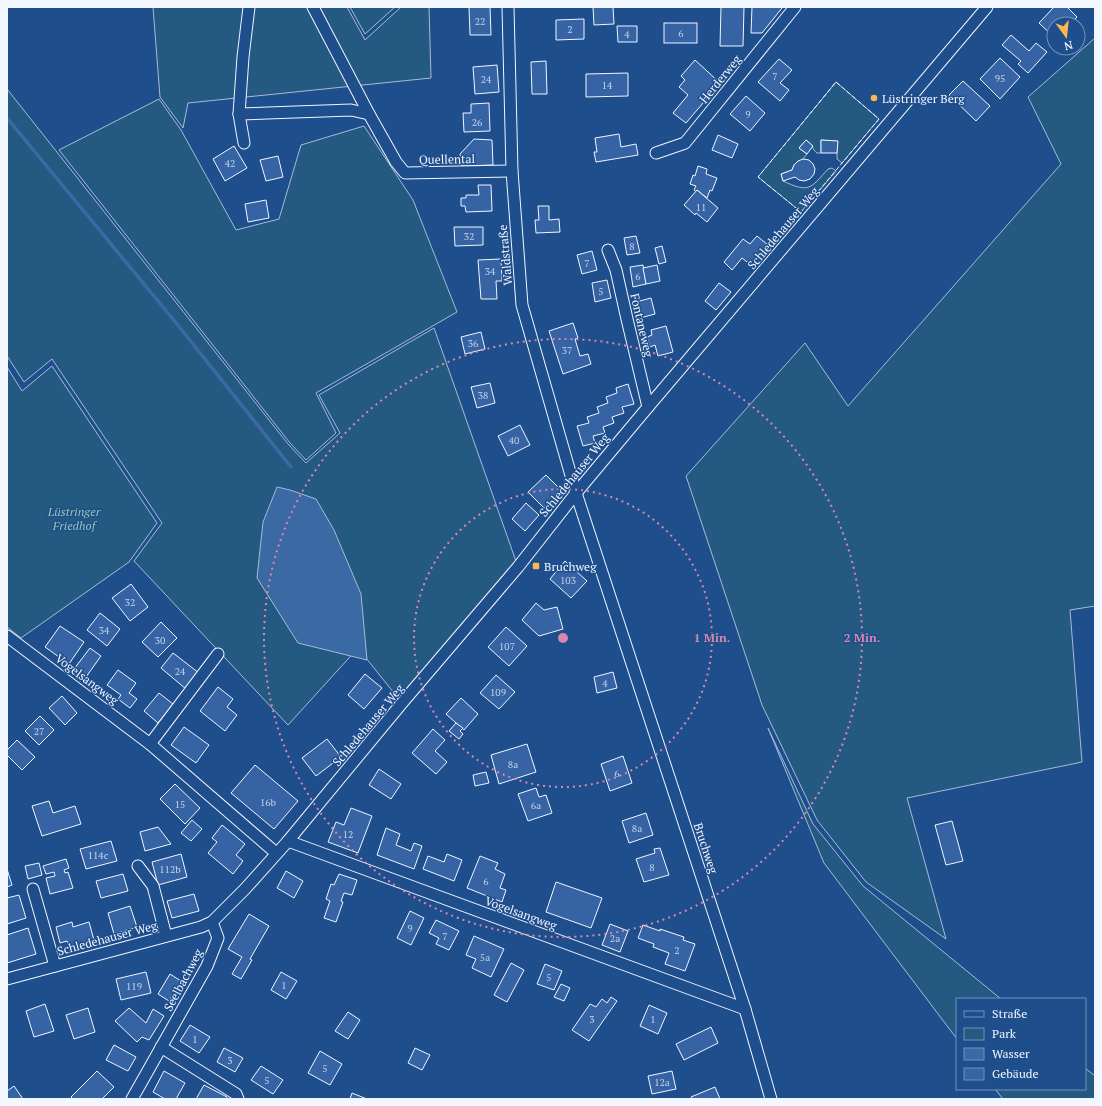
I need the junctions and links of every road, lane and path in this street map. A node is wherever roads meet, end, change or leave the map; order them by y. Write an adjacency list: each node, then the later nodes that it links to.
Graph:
1 (249, 7): 6 (street)
2 (313, 7): 7 (street, Quellental)
3 (508, 7): 10 (street, Waldstraße)
4 (795, 7): 9 (street, Herderweg)
5 (987, 7): 12 (street, Schledehauser Weg)
6 (239, 114): 7 (street); 8 (street)
7 (368, 114): 10 (street, Quellental)
8 (244, 143)
9 (656, 153)
10 (512, 171): 13 (street, Waldstraße)
11 (608, 250): 12 (street, Fontaneweg)
12 (648, 407): 13 (street, Schledehauser Weg)
13 (576, 493): 17 (street, Schledehauser Weg); 25 (street, Bruchweg)
14 (7, 636): 16 (street, Vogelsangweg)
15 (218, 654): 16 (street)
16 (150, 744): 18 (street, Vogelsangweg)
17 (288, 841): 18 (street, Schledehauser Weg); 25 (street, Vogelsangweg)
18 (276, 853): 21 (street, Schledehauser Weg)
19 (138, 866): 22 (street, Schledehauser Weg)
20 (33, 889): 23 (street, Schledehauser Weg)
21 (212, 922): 22 (street, Schledehauser Weg); 26 (street, Seelbachweg)
22 (166, 936): 23 (street, Schledehauser Weg)
23 (55, 966): 24 (street, Schledehauser Weg)
24 (7, 979)
25 (745, 1009): 29 (street, Bruchweg)
26 (162, 1047): 27 (street, Seelbachweg); 28 (street)
27 (132, 1099)
28 (238, 1099)
29 (771, 1099)

